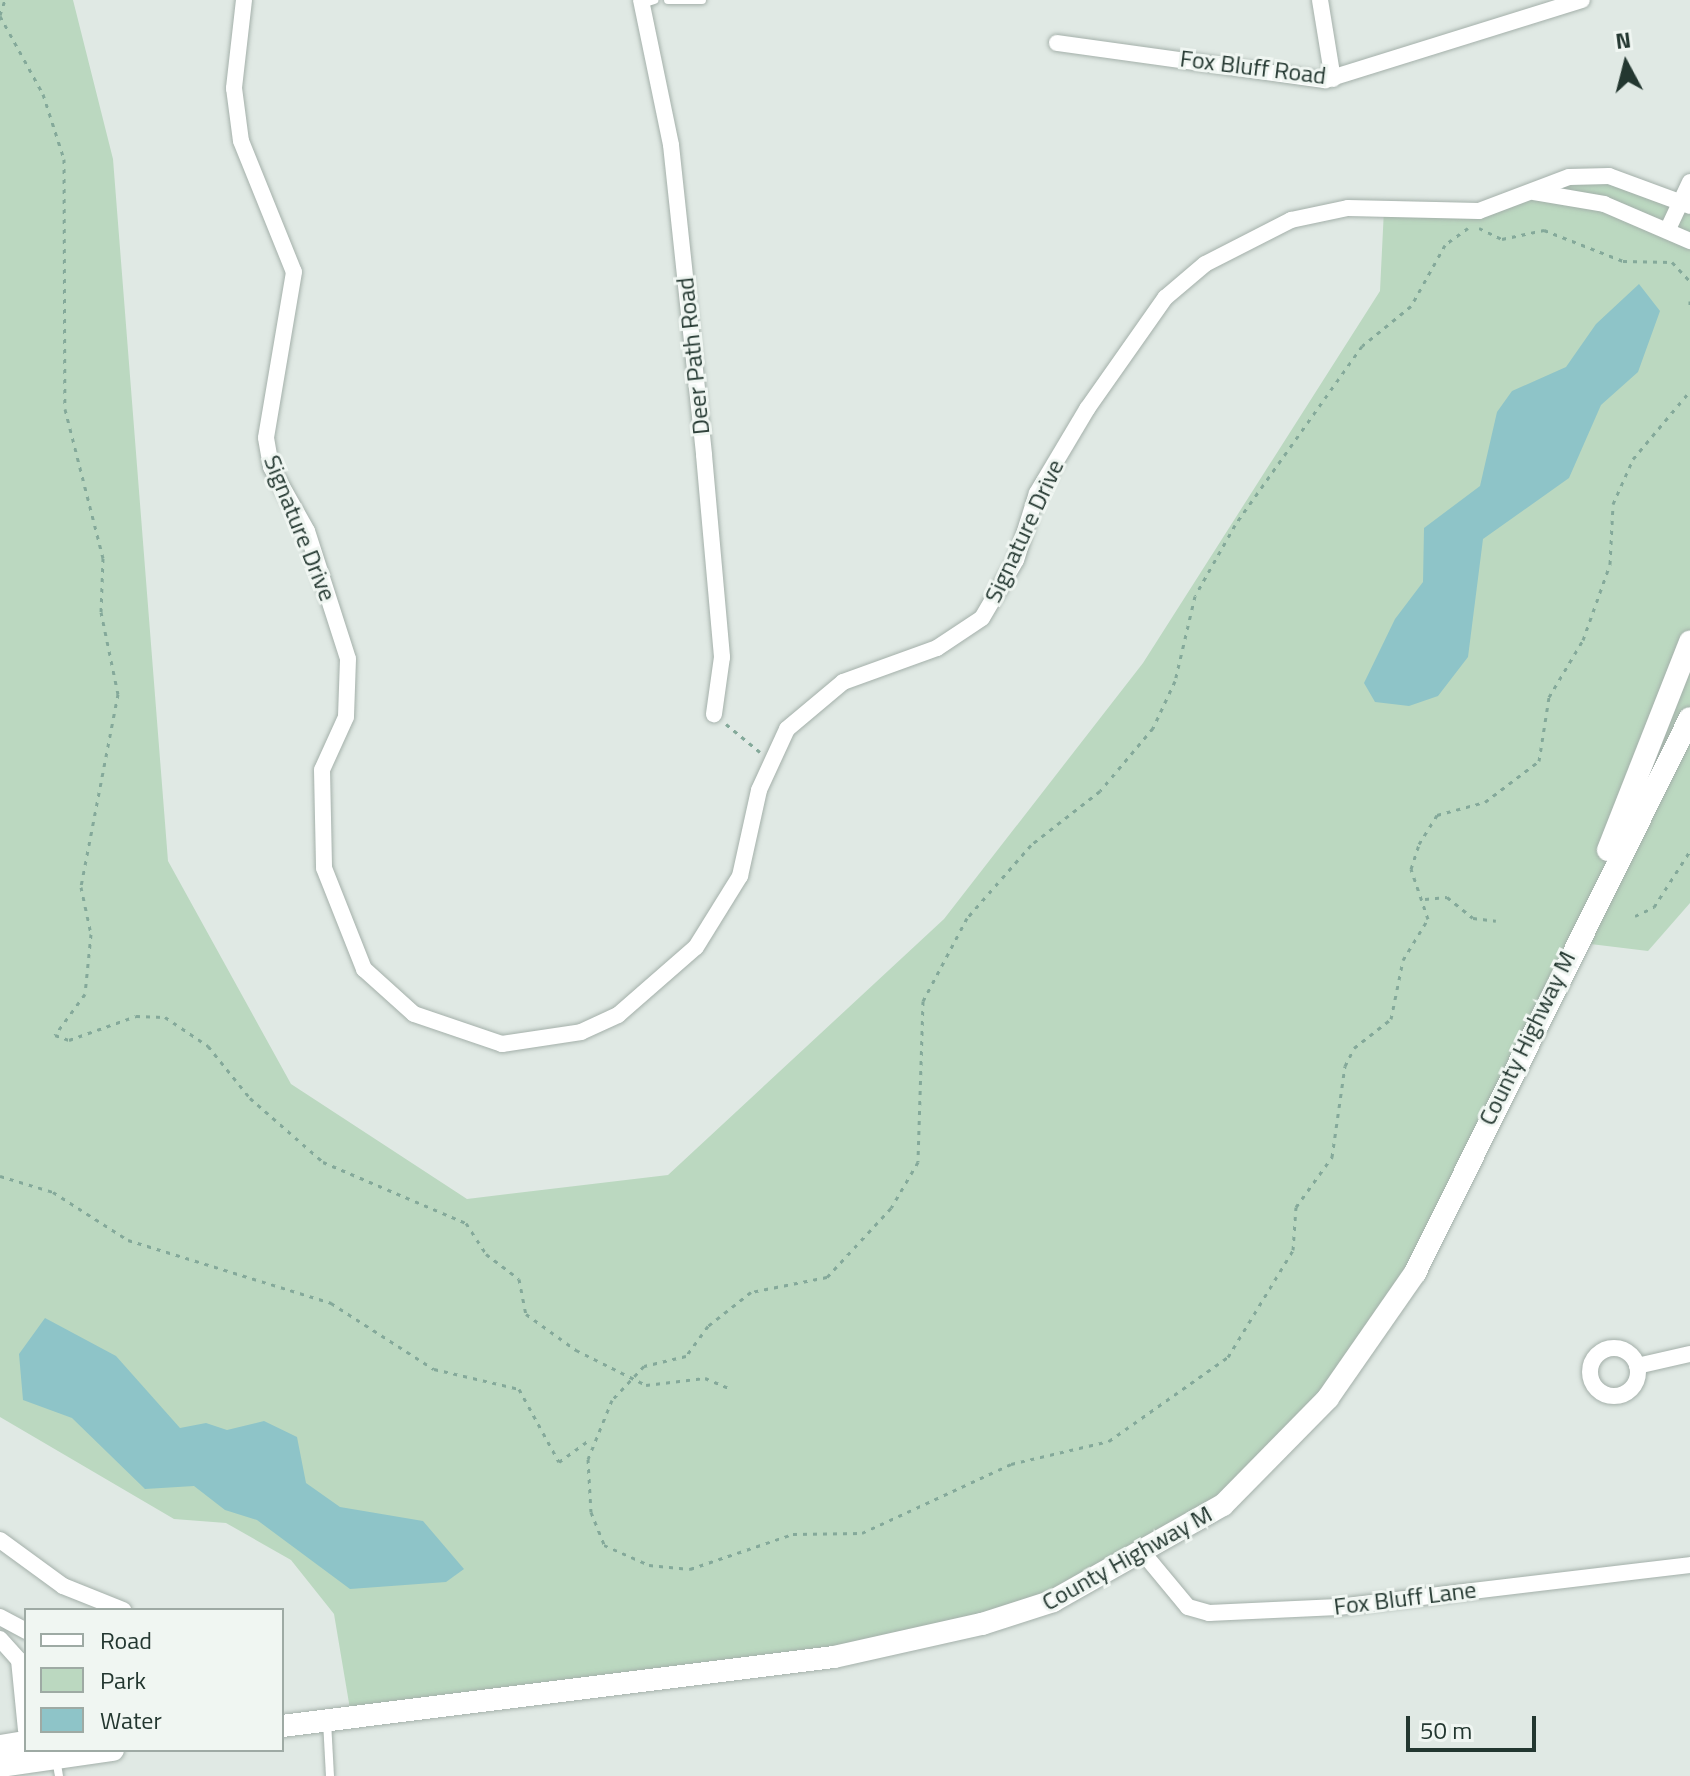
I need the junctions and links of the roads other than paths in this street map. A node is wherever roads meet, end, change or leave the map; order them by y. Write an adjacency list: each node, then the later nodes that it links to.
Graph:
1 (244, 0): 10 (street, Signature Drive)
2 (668, 0): 3 (lane)
3 (702, 0)
4 (1320, 0): 8 (street)
5 (1582, 0): 8 (street, Fox Bluff Road)
6 (646, 1): 15 (street, Deer Path Road)
7 (1057, 43): 8 (street, Fox Bluff Road)
8 (1333, 79)
9 (1690, 182): 11 (street)
10 (1534, 192): 11 (street, Signature Drive); 12 (street, Signature Drive)
11 (1686, 204): 12 (street)
12 (1668, 229): 13 (street, Signature Drive)
13 (1690, 241)
14 (1690, 642): 17 (main road, County Highway M)
15 (714, 714)
16 (1690, 718): 17 (main road, County Highway M)
17 (1575, 941): 21 (main road, County Highway M)
18 (1690, 1354): 19 (street)
19 (1637, 1366)
20 (0, 1540): 23 (street)
21 (1144, 1554): 22 (street, Fox Bluff Lane); 29 (main road, County Highway M)
22 (1690, 1565)
23 (118, 1608)
24 (0, 1617): 25 (street)
25 (24, 1630)
26 (0, 1639): 27 (street)
27 (23, 1659): 28 (street)
28 (24, 1683)
29 (417, 1710): 30 (main road, County Highway M); 31 (main road, County Highway M)
30 (284, 1715)
31 (327, 1720): 32 (main road, County Highway M); 40 (lane)
32 (284, 1726)
33 (0, 1746): 34 (main road)
34 (24, 1750)
35 (26, 1752): 39 (main road)
36 (31, 1752): 38 (main road)
37 (103, 1752): 38 (main road)
38 (57, 1761)
39 (0, 1766)
40 (330, 1776)

